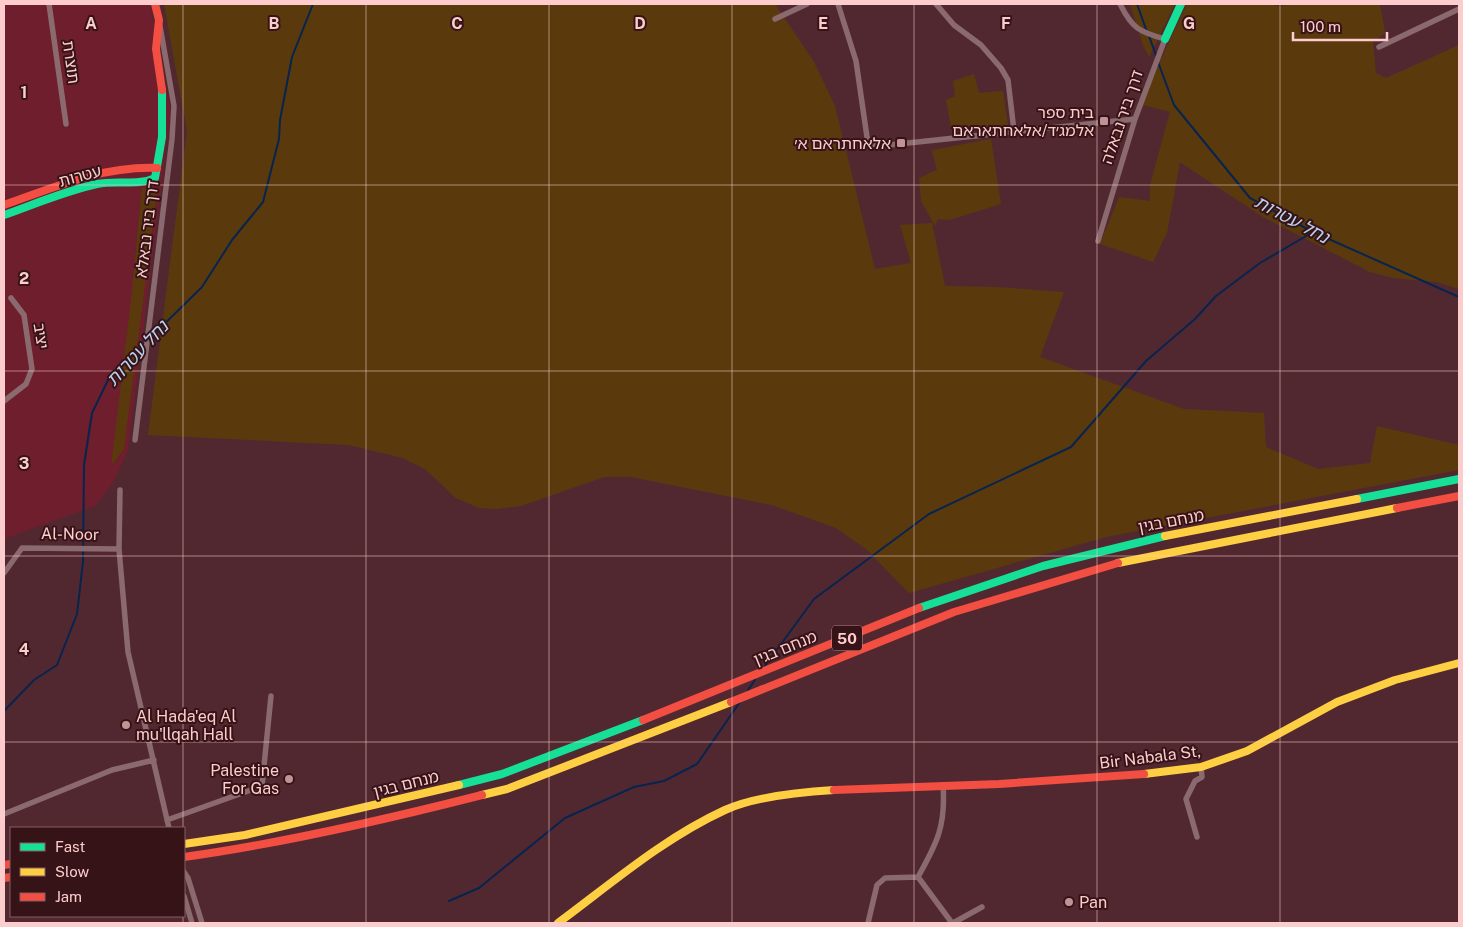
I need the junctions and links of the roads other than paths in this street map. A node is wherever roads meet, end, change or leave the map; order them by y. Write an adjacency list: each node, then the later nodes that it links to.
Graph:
1 (49, 4): 14 (street, תוצרת)
2 (155, 4): 10 (main road)
3 (807, 4): 9 (street)
4 (838, 4): 15 (street)
5 (936, 4): 15 (street)
6 (1120, 4): 11 (street)
7 (1182, 4): 11 (main road, דרך ביר נבאלה)
8 (1459, 9): 12 (street)
9 (775, 18)
10 (159, 20): 16 (main road); 22 (street, דרך ביר נבאלא)
11 (1165, 39): 13 (street, דרך ביר נבאלה)
12 (1379, 47)
13 (1134, 119): 15 (street); 19 (street, דרך ביר נבאלה)
14 (66, 124)
15 (1014, 131)
16 (158, 168): 17 (main road, עטרות); 18 (main road, עטרות)
17 (4, 205)
18 (4, 215)
19 (1098, 241)
20 (11, 298): 21 (street, יציב)
21 (4, 401)
22 (135, 440)
23 (1459, 479): 37 (main road, מנחם בגין / 50)
24 (120, 490): 26 (street)
25 (1459, 496): 38 (main road, מנחם בגין / 50)
26 (119, 549): 27 (street, Al-Noor); 30 (street)
27 (4, 573)
28 (1459, 663): 31 (main road, Bir Nabala St,)
29 (271, 696): 34 (street)
30 (154, 760): 33 (street); 34 (street)
31 (1201, 767): 32 (main road, Bir Nabala St,); 36 (street)
32 (943, 786): 40 (street); 45 (main road, Bir Nabala St,)
33 (4, 814)
34 (166, 820): 35 (street)
35 (168, 827)
36 (1197, 837)
37 (185, 844)
38 (185, 858)
39 (185, 874): 44 (street)
40 (918, 877): 46 (street); 47 (street)
41 (185, 899): 43 (street)
42 (982, 907): 47 (street)
43 (192, 923)
44 (202, 923)
45 (558, 923)
46 (868, 923)
47 (952, 923)

